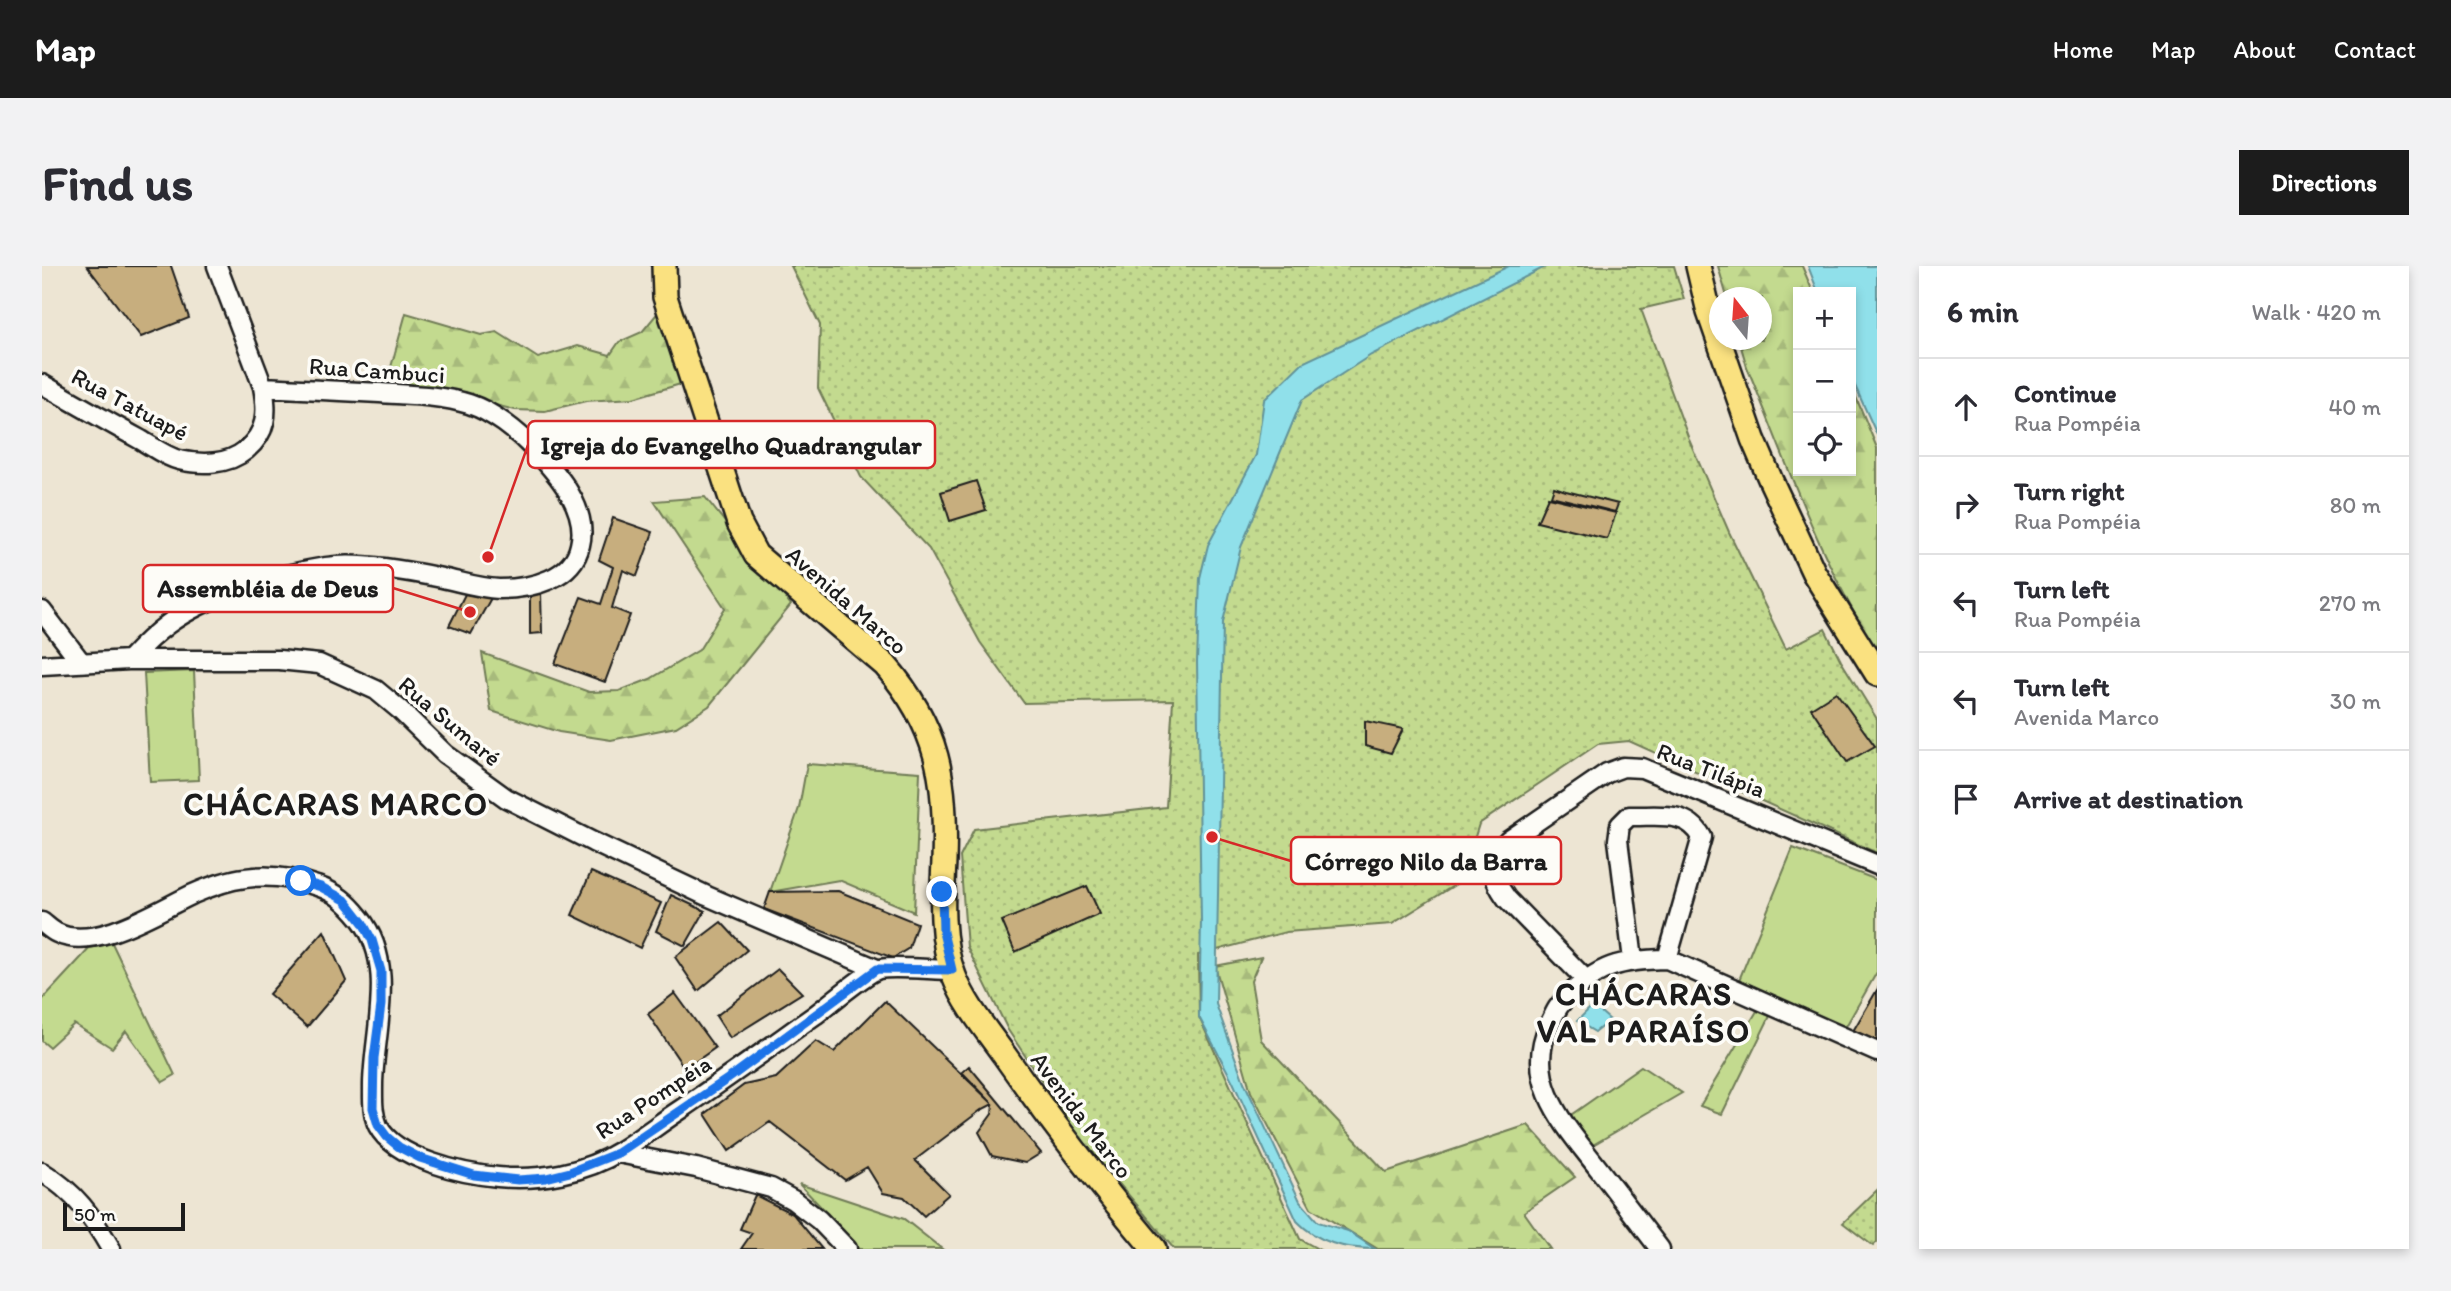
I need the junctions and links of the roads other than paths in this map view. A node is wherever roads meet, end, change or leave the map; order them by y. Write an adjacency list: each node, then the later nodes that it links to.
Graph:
1 (216, 266): 5 (street, Rua Tatuapé)
2 (664, 266): 16 (main road, Avenida Marco)
3 (1698, 266): 10 (main road)
4 (42, 384): 5 (street, Rua Tatuapé)
5 (263, 387): 7 (street, Rua Cambuci)
6 (42, 611): 8 (street)
7 (129, 660): 8 (street, Rua Sumaré); 15 (street, Rua Sumaré)
8 (81, 662): 9 (street, Rua Sumaré)
9 (42, 665)
10 (1877, 674)
11 (1877, 865): 17 (street, Rua Tilápia)
12 (42, 922): 19 (street, Rua Pompéia)
13 (1667, 959): 14 (street); 14 (street); 18 (street)
14 (1633, 960): 17 (street)
15 (877, 969): 16 (street); 19 (street, Rua Pompéia)
16 (952, 970): 23 (main road, Avenida Marco)
17 (1585, 979): 24 (street)
18 (1877, 1052)
19 (618, 1153): 22 (street)
20 (42, 1172): 21 (street)
21 (111, 1249)
22 (847, 1249)
23 (1154, 1249)
24 (1660, 1249)

